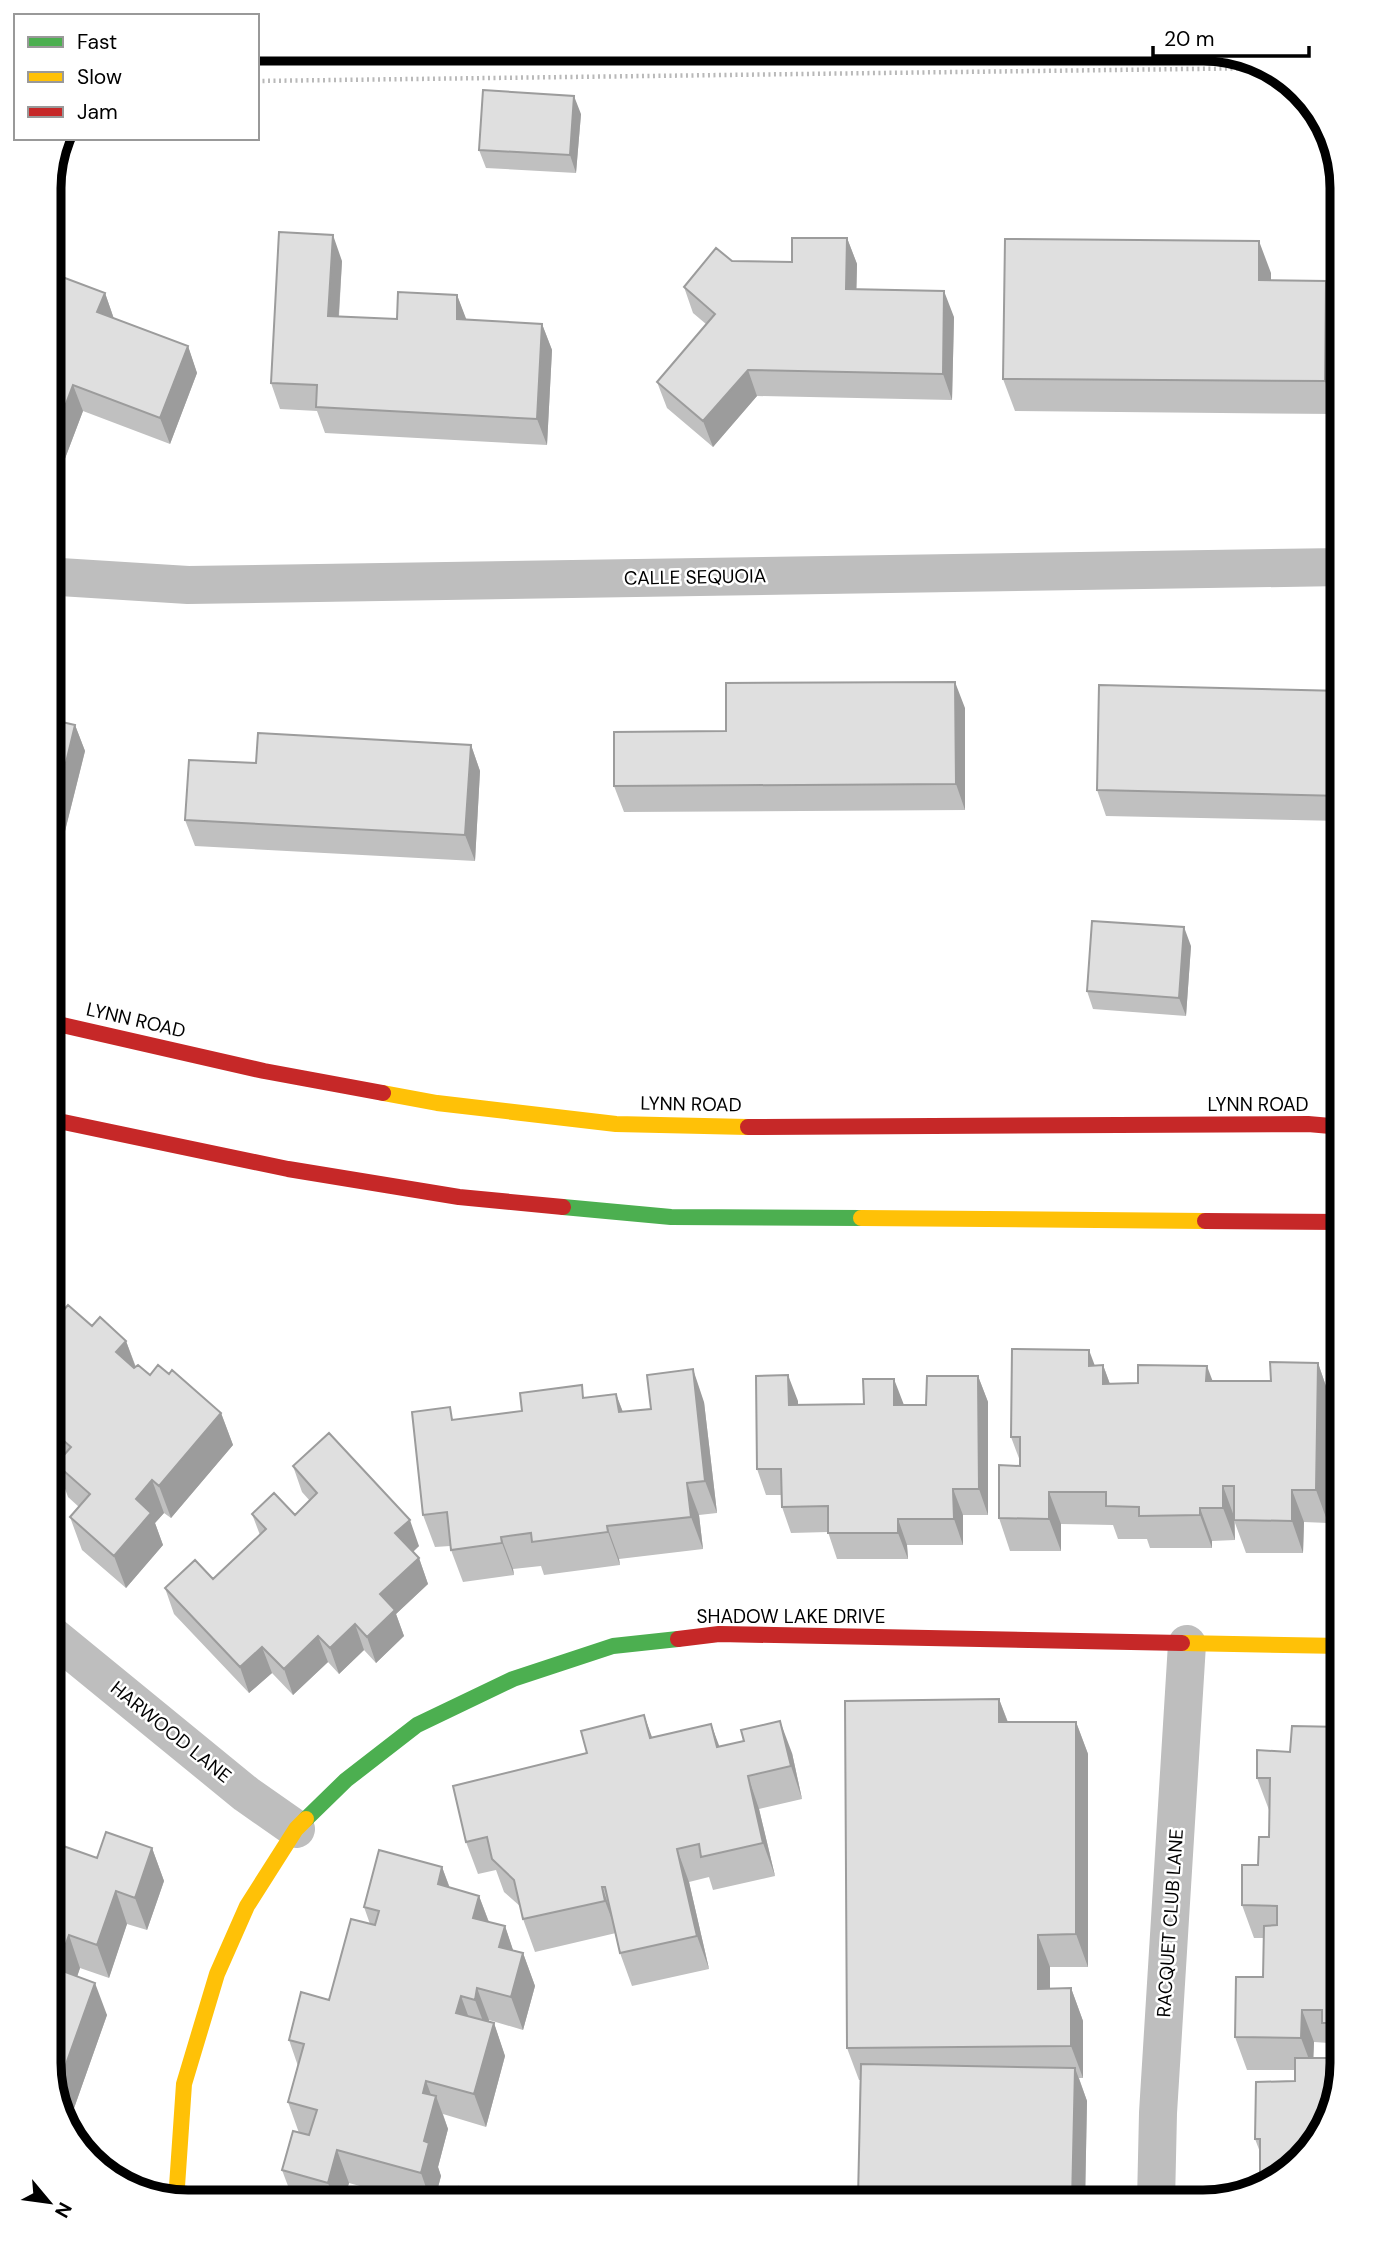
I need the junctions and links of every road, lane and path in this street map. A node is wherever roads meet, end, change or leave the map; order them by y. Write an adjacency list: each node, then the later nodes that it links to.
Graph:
1 (1245, 68): 2 (path)
2 (259, 82)
3 (1330, 567): 4 (street, CALLE SEQUOIA)
4 (62, 577)
5 (62, 1025): 7 (main road, LYNN ROAD)
6 (61, 1122): 8 (main road)
7 (1330, 1126)
8 (1330, 1222)
9 (61, 1643): 12 (street, HARWOOD LANE)
10 (1187, 1643): 11 (main road, SHADOW LAKE DRIVE); 12 (main road, SHADOW LAKE DRIVE); 14 (street, RACQUET CLUB LANE)
11 (1330, 1646)
12 (296, 1829): 13 (main road, SHADOW LAKE DRIVE)
13 (177, 2189)
14 (1156, 2190)

